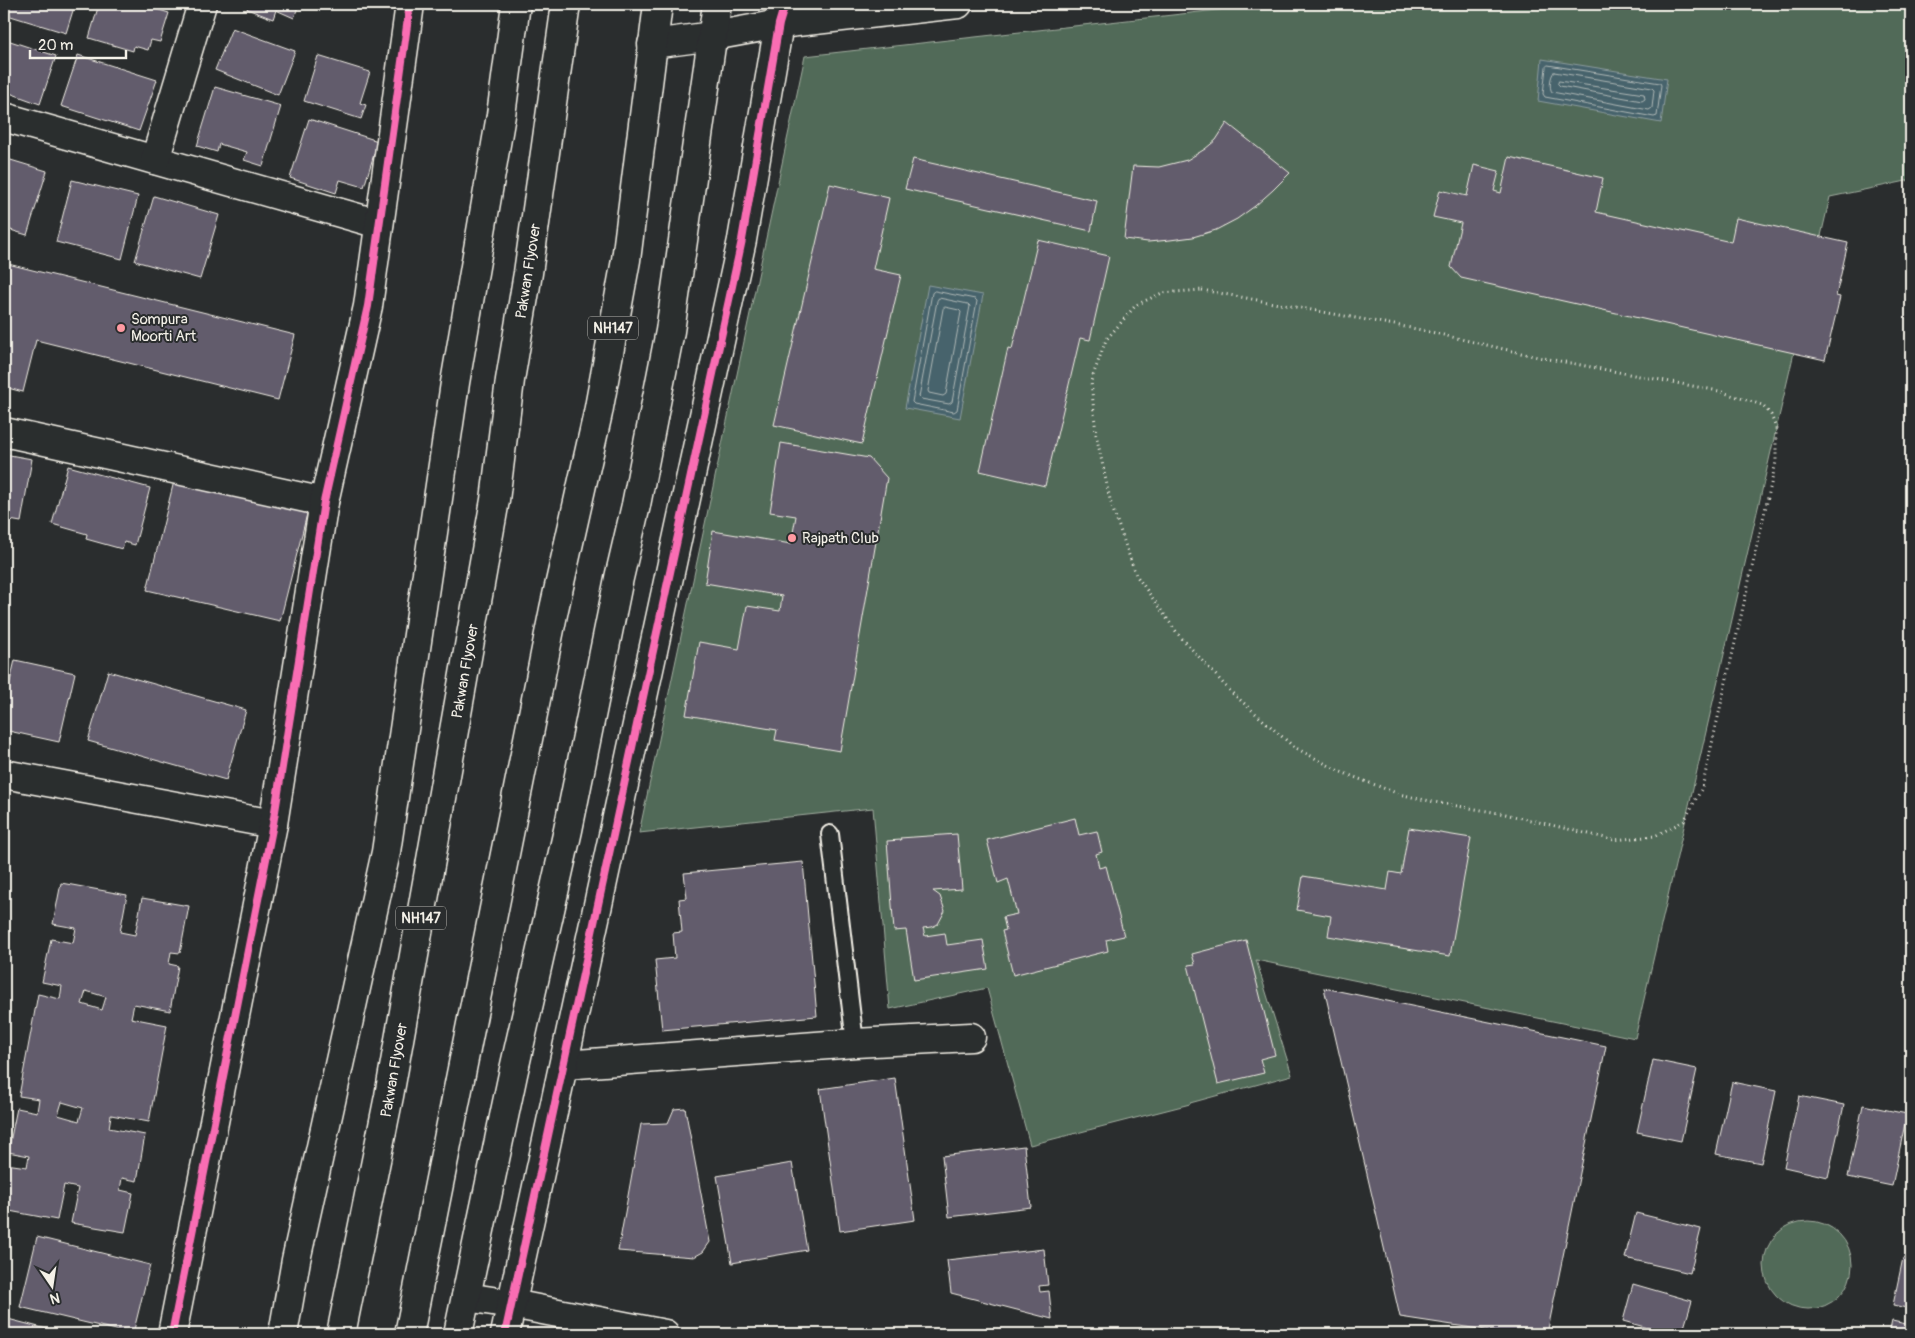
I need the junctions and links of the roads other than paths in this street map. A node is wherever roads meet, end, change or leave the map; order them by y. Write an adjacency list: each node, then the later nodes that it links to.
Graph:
1 (202, 4): 12 (main road)
2 (410, 4): 13 (main road)
3 (516, 4): 25 (main road)
4 (566, 4): 26 (main road, Pakwan Flyover / NH147)
5 (658, 4): 10 (main road, NH147)
6 (717, 4): 9 (main road)
7 (958, 4): 8 (main road)
8 (782, 14): 9 (main road); 21 (main road)
9 (713, 36): 10 (main road); 22 (main road)
10 (652, 44): 27 (main road, NH147)
11 (4, 117): 12 (main road)
12 (155, 160): 13 (main road)
13 (380, 224): 15 (main road)
14 (4, 432): 15 (main road)
15 (324, 502): 17 (main road)
16 (4, 774): 17 (main road)
17 (272, 824): 24 (main road)
18 (830, 834): 20 (lane)
19 (971, 1037): 20 (main road)
20 (855, 1043): 21 (main road)
21 (564, 1066): 23 (main road)
22 (466, 1297): 23 (main road); 28 (main road)
23 (512, 1304): 29 (main road); 30 (main road)
24 (172, 1334)
25 (283, 1334)
26 (340, 1334)
27 (409, 1334)
28 (458, 1334)
29 (505, 1334)
30 (665, 1334)

